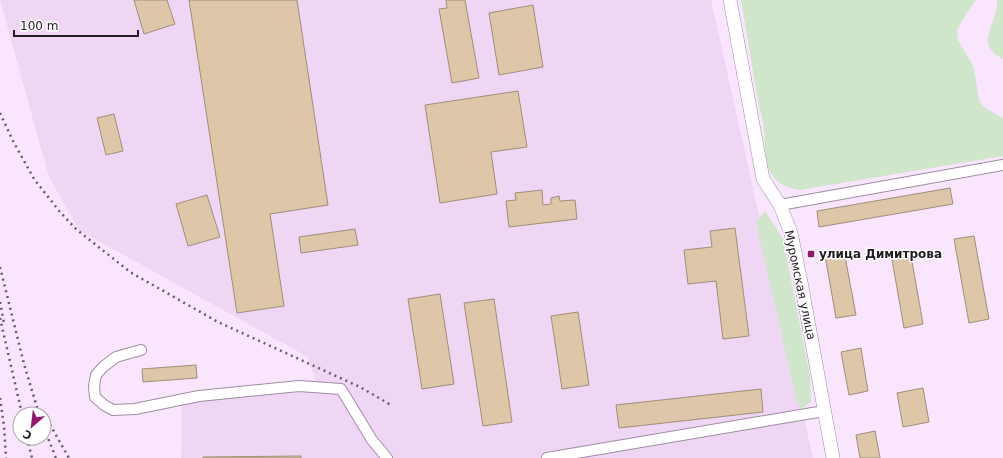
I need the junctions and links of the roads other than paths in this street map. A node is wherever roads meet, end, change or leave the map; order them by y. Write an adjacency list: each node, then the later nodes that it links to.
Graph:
1 (730, 0): 3 (main road, Муромская улица)
2 (1003, 165): 3 (street)
3 (780, 205): 5 (main road, Муромская улица)
4 (141, 350): 6 (street)
5 (824, 411): 7 (street); 8 (main road, Муромская улица)
6 (387, 458)
7 (547, 458)
8 (833, 458)

